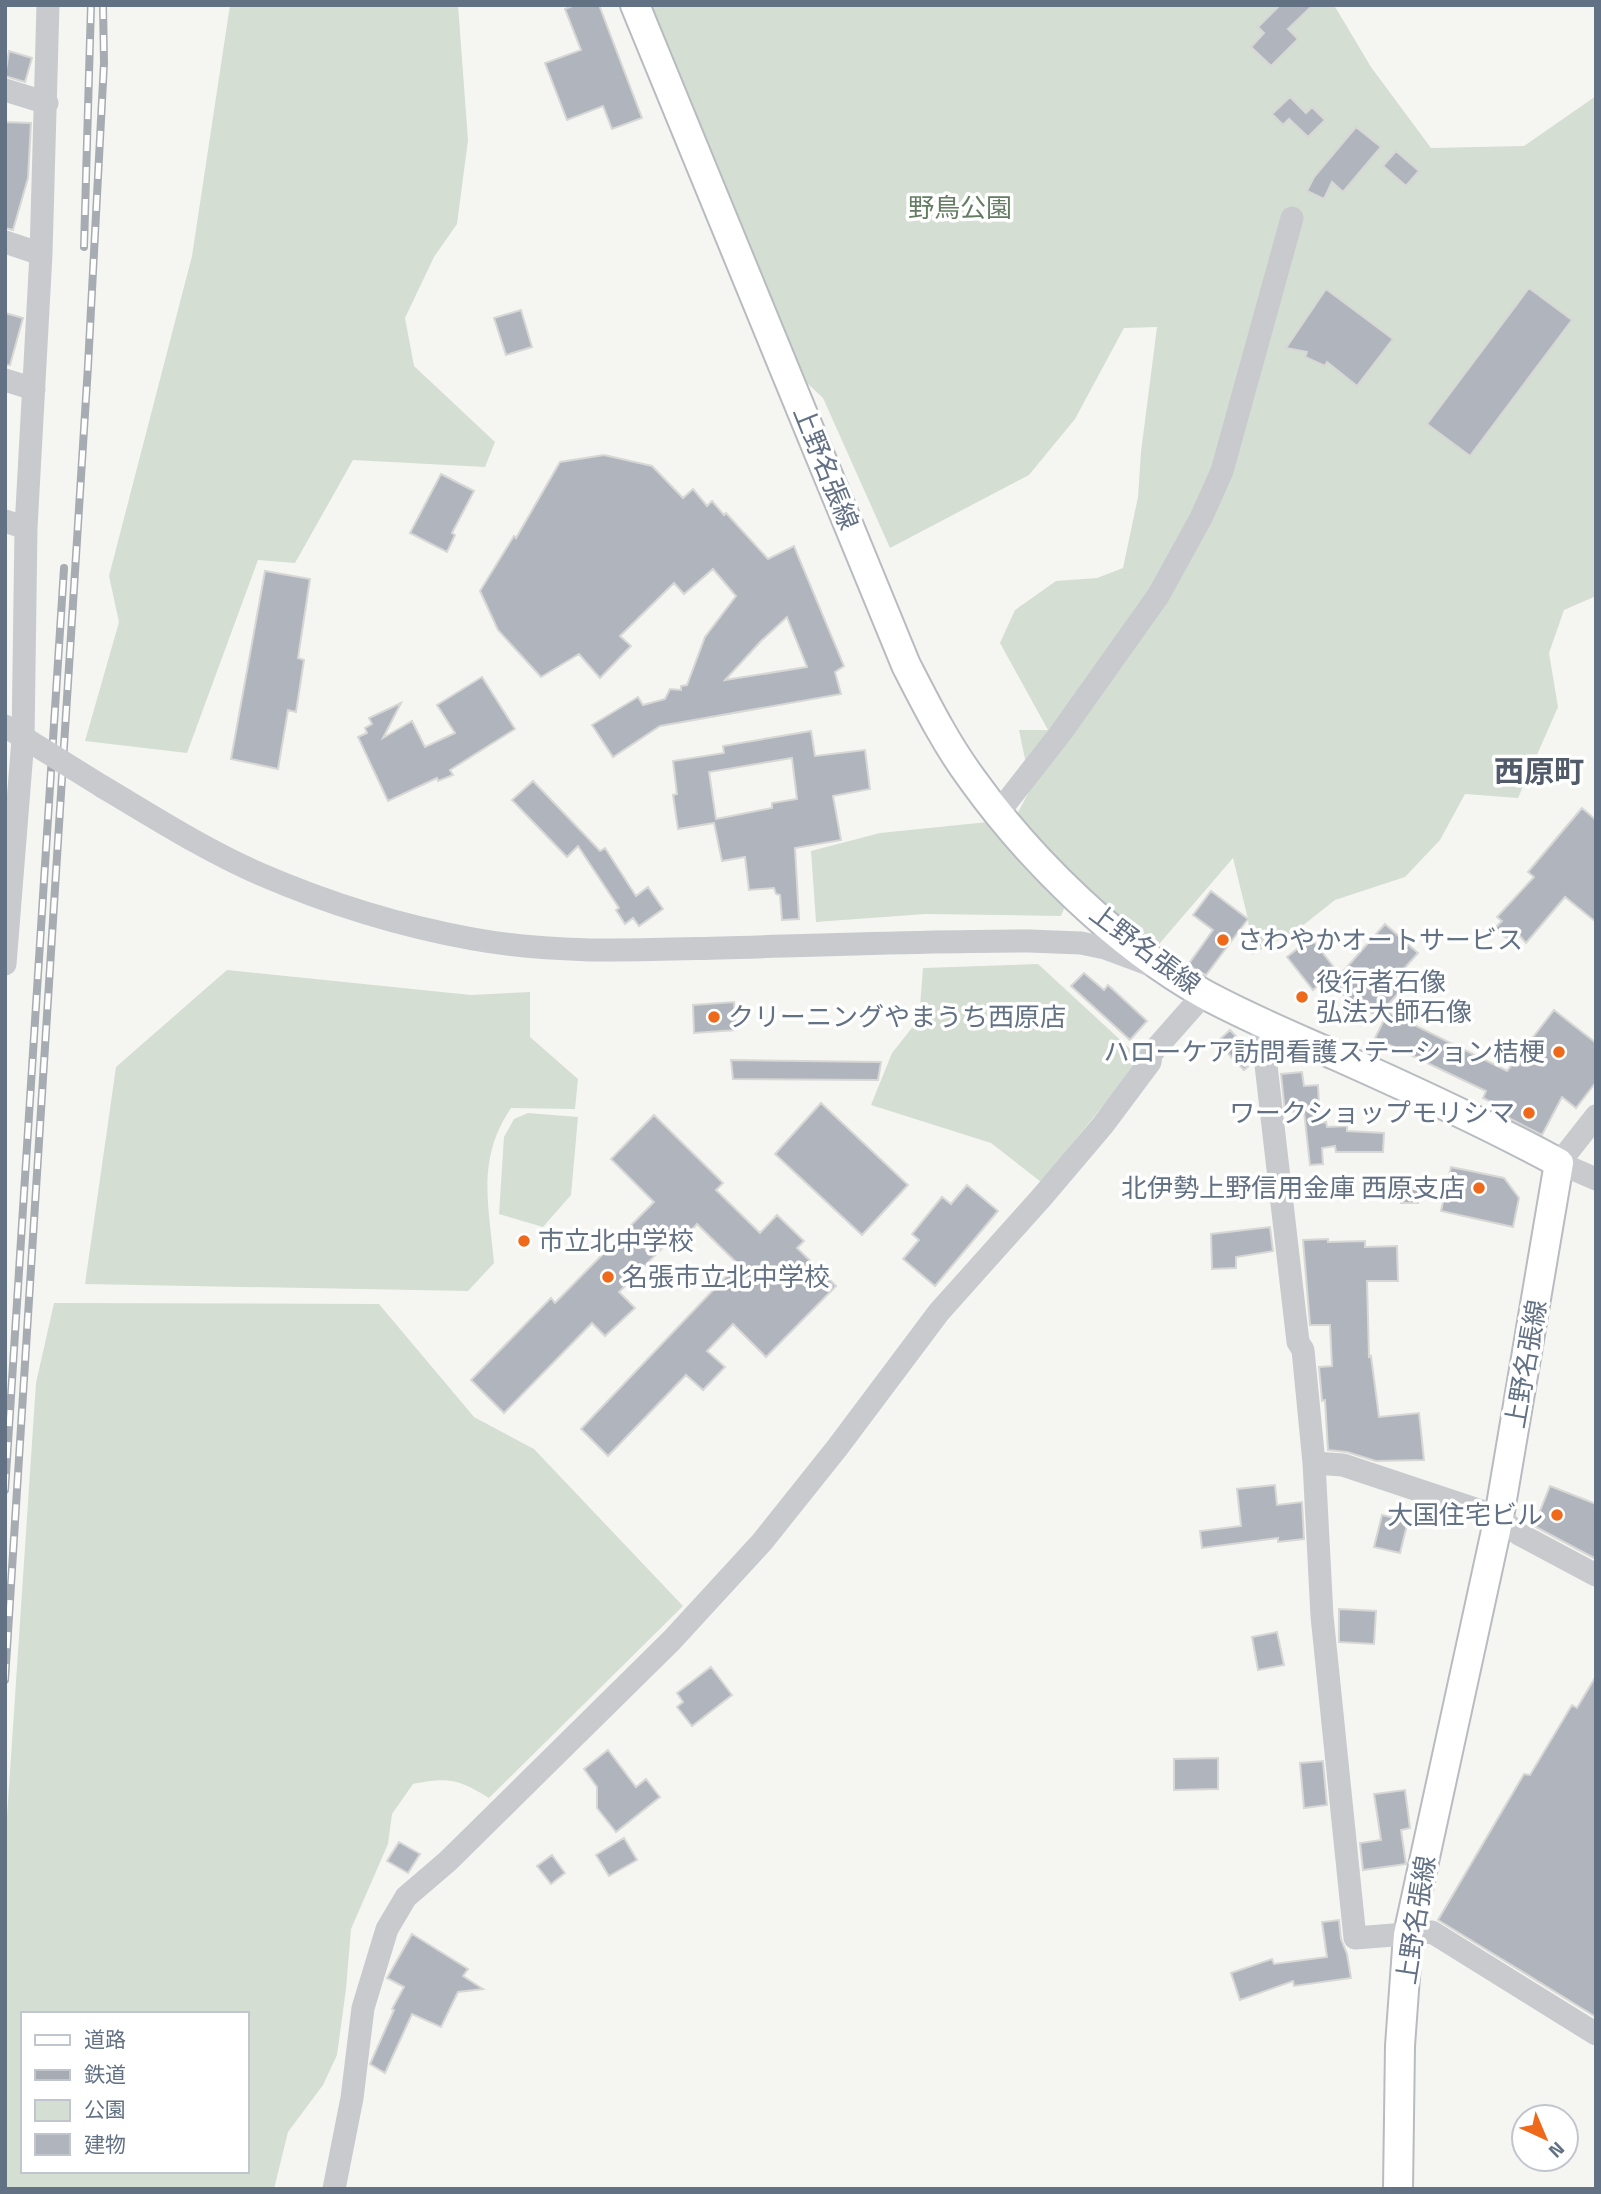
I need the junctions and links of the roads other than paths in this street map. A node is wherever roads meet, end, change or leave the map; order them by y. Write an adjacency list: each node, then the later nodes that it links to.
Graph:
1 (48, 5): 4 (street)
2 (635, 5): 14 (main road, 上野名張線)
3 (5, 90): 4 (street)
4 (47, 103): 7 (street)
5 (1292, 218): 14 (street)
6 (5, 242): 7 (street)
7 (40, 254): 9 (street)
8 (5, 380): 9 (street)
9 (34, 389): 10 (street)
10 (16, 524): 11 (street)
11 (15, 671): 13 (street)
12 (5, 726): 17 (street, bridge)
13 (11, 796): 15 (street)
14 (998, 813): 17 (main road, 上野名張線)
15 (7, 925): 16 (street)
16 (5, 964)
17 (1167, 971): 18 (main road, 上野名張線)
18 (1204, 994): 19 (main road, 上野名張線); 28 (street)
19 (1261, 1022): 21 (main road, 上野名張線); 23 (street)
20 (1596, 1116): 21 (street)
21 (1559, 1163): 22 (street); 24 (main road, 上野名張線)
22 (1596, 1179)
23 (1314, 1464): 24 (street); 26 (street)
24 (1499, 1517): 25 (street); 26 (main road, 上野名張線)
25 (1596, 1575)
26 (1408, 1935): 27 (street); 29 (main road, 上野名張線)
27 (1596, 2034)
28 (334, 2189)
29 (1398, 2189)

